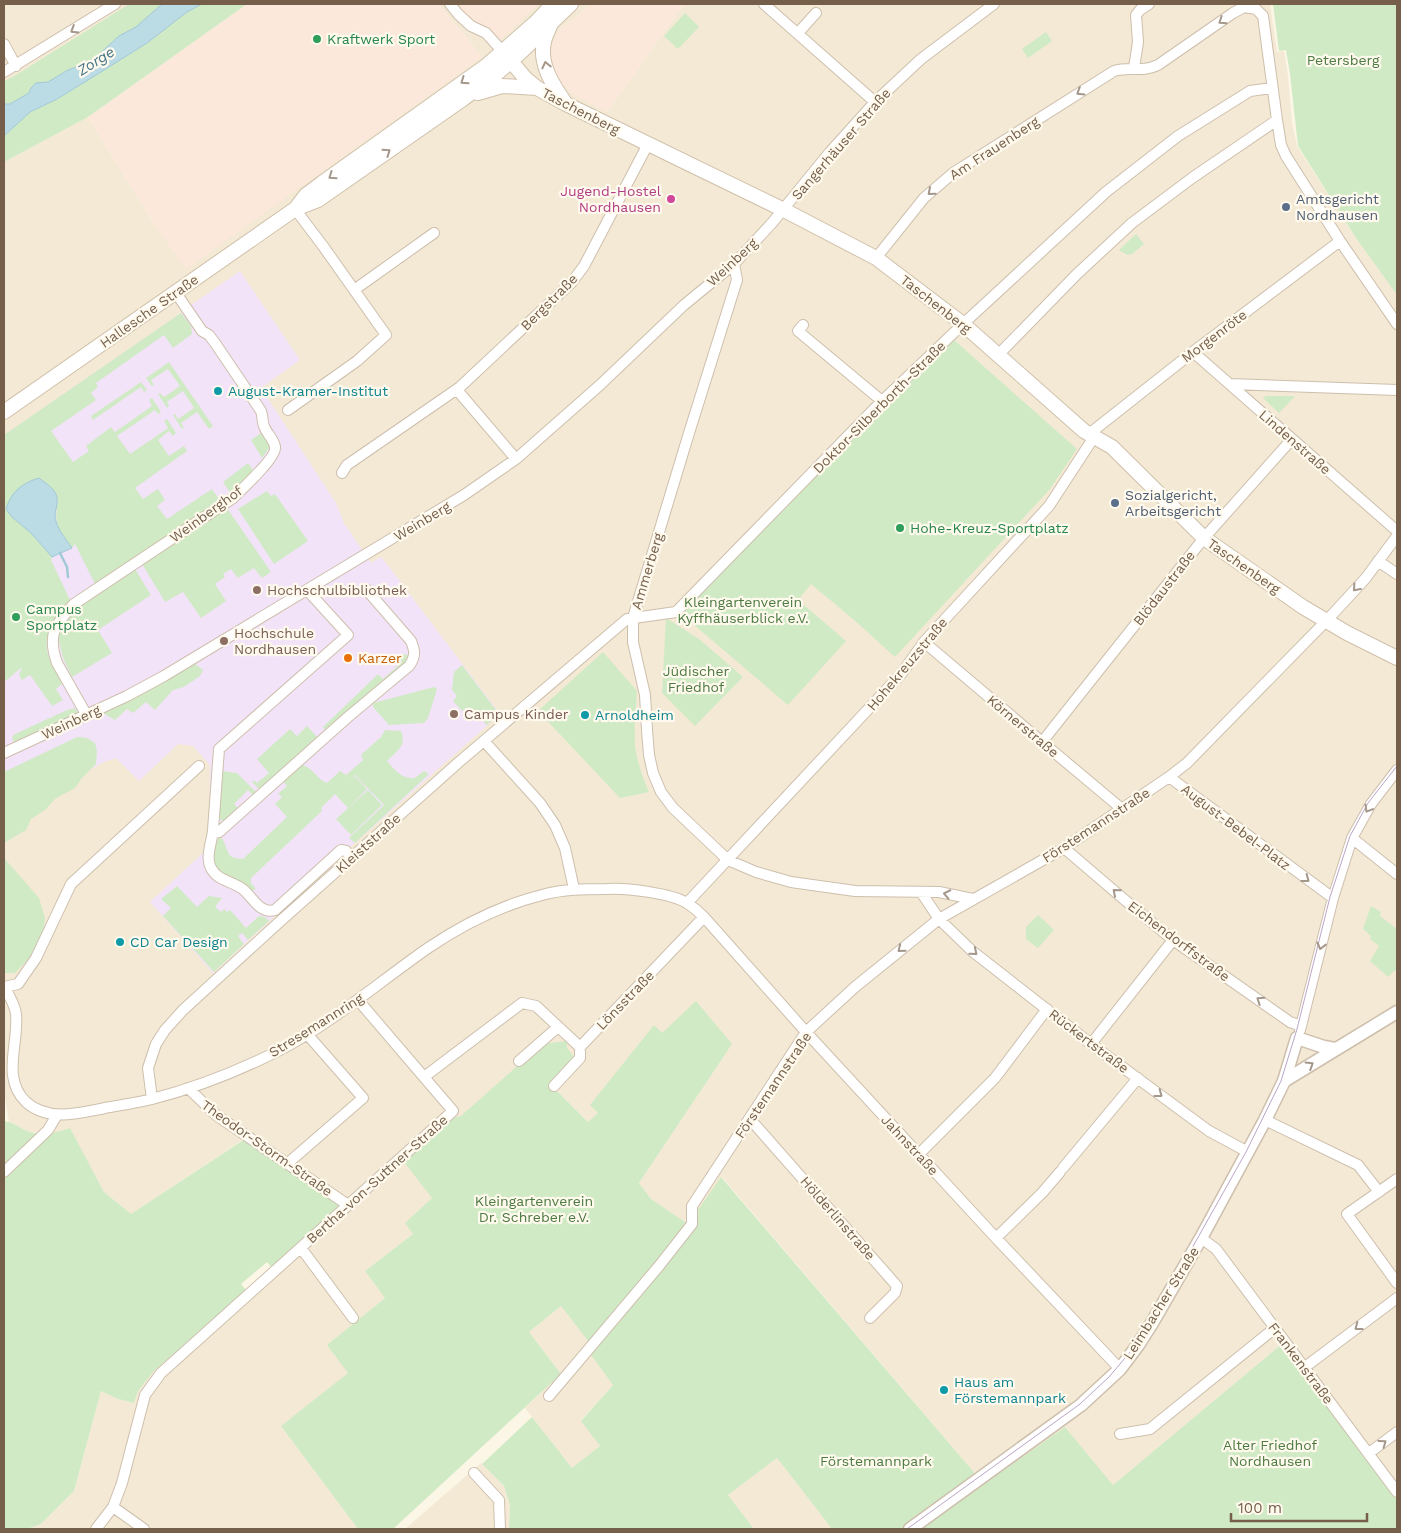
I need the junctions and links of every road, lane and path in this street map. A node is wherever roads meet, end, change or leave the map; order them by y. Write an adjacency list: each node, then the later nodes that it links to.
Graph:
1 (115, 4): 13 (street, one-way to 13)
2 (450, 4): 12 (street)
3 (553, 4): 12 (main road, Hallesche Straße)
4 (571, 4): 9 (main road, Hallesche Straße)
5 (764, 4): 10 (street)
6 (994, 4): 19 (street, Sangerhäuser Straße)
7 (1149, 4): 14 (street)
8 (816, 13): 10 (street)
9 (551, 23): 12 (main road, Hallesche Straße); 20 (main road, one-way to 9)
10 (798, 33): 19 (street)
11 (4, 44): 13 (street)
12 (507, 57): 16 (main road, Taschenberg); 18 (main road, Hallesche Straße); 23 (main road, Hallesche Straße, one-way to 23)
13 (16, 66): 15 (street)
14 (1134, 68): 17 (street, Am Frauenberg, one-way to 14); 27 (street, Am Frauenberg, one-way to 27)
15 (4, 72)
16 (537, 88): 18 (main road); 20 (main road, Taschenberg)
17 (1272, 88): 21 (street); 31 (street, Doktor-Silberborth-Straße)
18 (463, 99): 23 (main road, Hallesche Straße, one-way to 18)
19 (875, 102): 24 (street, Sangerhäuser Straße)
20 (566, 104): 22 (main road, Taschenberg)
21 (1277, 120): 26 (street); 35 (street)
22 (648, 144): 24 (main road, Taschenberg); 37 (street, Bergstraße)
23 (295, 209): 29 (street); 30 (main road, Hallesche Straße)
24 (784, 210): 27 (main road, Taschenberg); 28 (street, Weinberg)
25 (434, 234): 29 (street)
26 (1340, 241): 32 (street); 34 (street, Morgenröte)
27 (876, 258): 31 (main road, Taschenberg)
28 (734, 264): 44 (street, Weinberg); 53 (street, Ammerberg)
29 (354, 290): 40 (street)
30 (176, 293): 41 (main road, Hallesche Straße); 57 (street, Weinberghof)
31 (963, 324): 35 (main road, Taschenberg); 39 (street, Doktor-Silberborth-Straße)
32 (1397, 324)
33 (803, 325): 39 (street)
34 (1193, 352): 36 (street, Lindenstraße); 42 (street, Morgenröte)
35 (998, 355): 42 (main road, Taschenberg)
36 (1230, 384): 38 (street); 43 (street, Lindenstraße)
37 (457, 390): 44 (street); 45 (street, Bergstraße)
38 (1397, 390)
39 (882, 401): 53 (street, Doktor-Silberborth-Straße)
40 (288, 410)
41 (4, 412)
42 (1091, 435): 48 (main road, Taschenberg); 55 (street, Hohekreuzstraße)
43 (1292, 439): 46 (street, Lindenstraße); 48 (street, Blödaustraße)
44 (516, 459): 52 (street, Weinberg)
45 (342, 473)
46 (1397, 531)
47 (1397, 536): 49 (street, August-Bebel-Platz)
48 (1204, 538): 54 (main road, Taschenberg); 59 (street, Blödaustraße)
49 (1378, 561): 50 (street); 54 (street, August-Bebel-Platz, one-way to 54)
50 (1397, 574)
51 (366, 589): 65 (street)
52 (307, 590): 57 (street, Weinberg); 65 (street)
53 (633, 618): 58 (street, Kleiststraße); 69 (street, Ammerberg)
54 (1326, 621): 56 (main road); 63 (street, August-Bebel-Platz)
55 (924, 642): 59 (street, Körnerstraße); 69 (street, Hohekreuzstraße)
56 (1397, 658)
57 (86, 714): 60 (street, Weinberg)
58 (484, 741): 68 (street, Kleiststraße); 71 (street)
59 (1042, 742): 64 (street, Körnerstraße)
60 (4, 753)
61 (199, 766): 79 (street)
62 (1397, 770): 66 (street, one-way to 66)
63 (1169, 777): 64 (street, Förstemannstraße); 73 (street, August-Bebel-Platz, one-way to 73)
64 (1122, 809): 67 (street, Förstemannstraße)
65 (213, 833): 68 (street)
66 (1352, 838): 70 (street); 73 (street)
67 (1064, 848): 74 (street, Förstemannstraße); 78 (street, Eichendorffstraße, one-way to 67)
68 (352, 858): 96 (street, Kleiststraße)
69 (728, 860): 72 (street, Ammerberg); 75 (street, Hohekreuzstraße)
70 (1397, 874)
71 (574, 889): 75 (street, Stresemannring); 80 (street, Stresemannring)
72 (921, 892): 74 (street, Ammerberg, one-way to 72); 77 (street, Rückertstraße)
73 (1333, 898): 85 (street, one-way to 85)
74 (973, 899): 77 (street, Förstemannstraße)
75 (687, 903): 76 (street, Stresemannring)
76 (704, 917): 84 (street, Jahnstraße); 88 (street, Lönsstraße)
77 (939, 919): 81 (street, Rückertstraße, one-way to 81); 84 (street, Förstemannstraße, one-way to 84)
78 (1173, 940): 85 (street, Eichendorffstraße, one-way to 78); 87 (street)
79 (4, 987): 97 (street, Stresemannring)
80 (358, 1000): 86 (street, Stresemannring); 91 (street)
81 (1047, 1009): 87 (street, Rückertstraße); 101 (street)
82 (1397, 1012): 89 (street)
83 (558, 1027): 88 (street); 90 (street); 91 (street)
84 (806, 1032): 98 (street, Förstemannstraße); 101 (street, Jahnstraße)
85 (1299, 1032): 89 (street); 93 (street, Leimbacher Straße)
86 (308, 1034): 95 (street, Stresemannring); 102 (street)
87 (1091, 1044): 92 (street, Rückertstraße)
88 (580, 1047): 94 (street, Lönsstraße)
89 (1335, 1049): 93 (street, one-way to 89)
90 (519, 1061)
91 (424, 1077): 106 (street, Bertha-von-Suttner-Straße)
92 (1138, 1078): 100 (street, Rückertstraße, one-way to 100); 107 (street)
93 (1284, 1081): 99 (street, Leimbacher Straße)
94 (554, 1086)
95 (188, 1088): 96 (street, Stresemannring); 102 (street, Theodor-Storm-Straße)
96 (152, 1099): 97 (street, Stresemannring)
97 (57, 1115): 103 (street)
98 (750, 1119): 113 (street, Hölderlinstraße); 117 (street, Förstemannstraße)
99 (1265, 1120): 100 (street, Leimbacher Straße); 105 (street)
100 (1248, 1152): 108 (street, Leimbacher Straße)
101 (919, 1154): 107 (street, Jahnstraße)
102 (288, 1163): 106 (street, Theodor-Storm-Straße)
103 (4, 1172)
104 (1397, 1179): 105 (street)
105 (1379, 1192): 110 (street)
106 (348, 1205): 109 (street, Bertha-von-Suttner-Straße)
107 (996, 1238): 116 (street, Jahnstraße)
108 (1201, 1238): 114 (street, Frankenstraße); 116 (street, Leimbacher Straße)
109 (301, 1248): 112 (street, Bertha-von-Suttner-Straße); 123 (street, Bertha-von-Suttner-Straße)
110 (1397, 1283)
111 (1397, 1298): 115 (street, one-way to 115)
112 (353, 1318)
113 (870, 1318)
114 (1275, 1328): 115 (street, Frankenstraße); 119 (street)
115 (1305, 1367): 120 (street, Frankenstraße)
116 (1120, 1368): 127 (street, Leimbacher Straße)
117 (549, 1396)
118 (1397, 1432): 120 (street, one-way to 118)
119 (1120, 1434)
120 (1369, 1453): 122 (street, Frankenstraße)
121 (474, 1473): 126 (street)
122 (1397, 1492)
123 (112, 1507): 124 (street, Bertha-von-Suttner-Straße); 125 (street)
124 (96, 1529)
125 (144, 1529)
126 (500, 1529)
127 (910, 1529)

